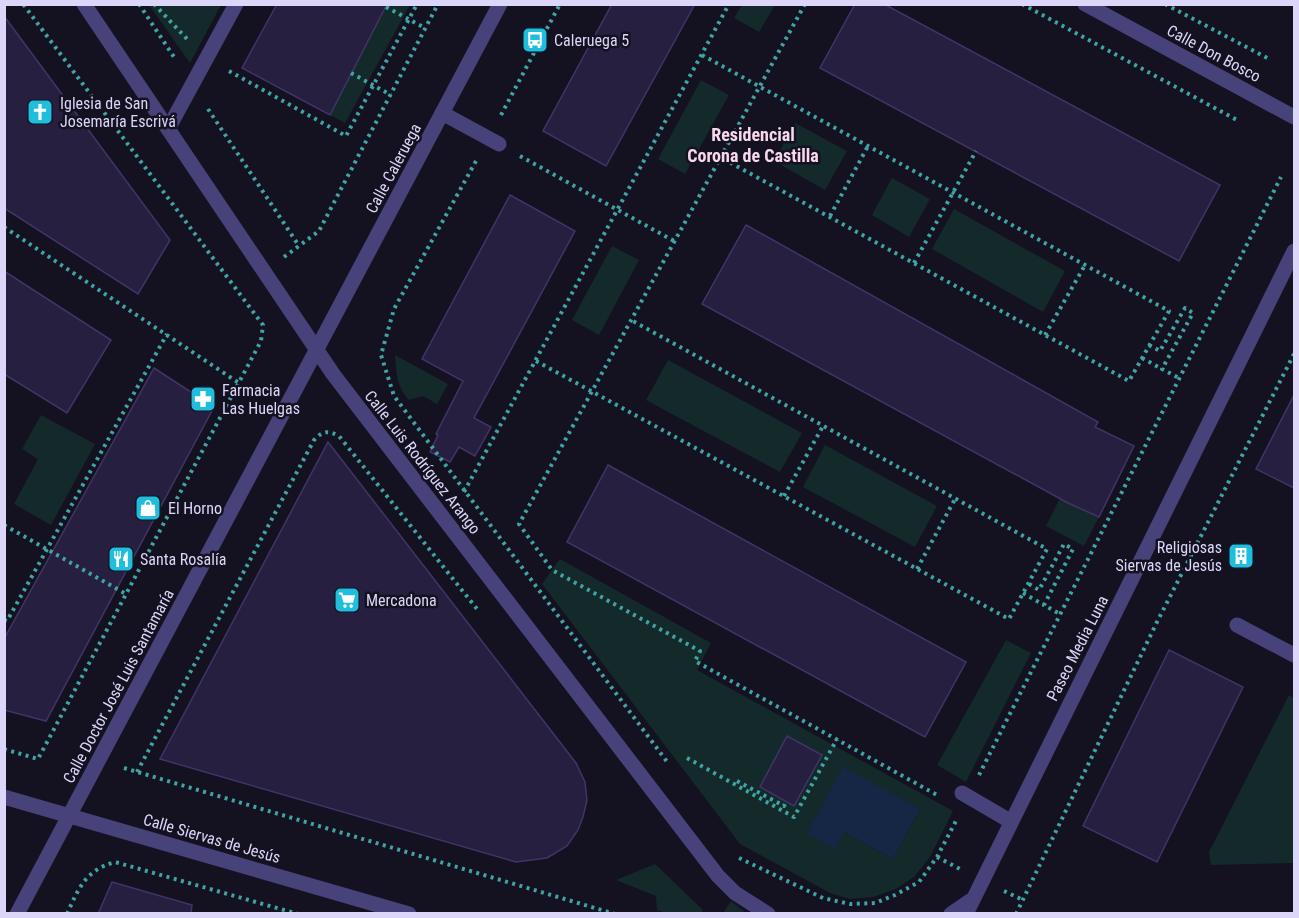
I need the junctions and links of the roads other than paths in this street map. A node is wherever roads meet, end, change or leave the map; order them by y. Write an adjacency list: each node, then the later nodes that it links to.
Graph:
1 (84, 4): 7 (street, Calle Luis Rodríguez Arango)
2 (236, 4): 7 (street)
3 (500, 4): 5 (street, Calle Caleruega)
4 (1085, 4): 6 (street, Calle Don Bosco)
5 (442, 113): 8 (street); 10 (street, Calle Caleruega)
6 (1294, 117)
7 (168, 129): 10 (street, Calle Luis Rodríguez Arango)
8 (494, 141)
9 (1294, 250): 16 (street, Paseo Media Luna)
10 (317, 349): 15 (street, Calle Doctor José Luis Santamaría); 20 (street, Calle Luis Rodríguez Arango)
11 (1238, 625): 12 (street)
12 (1294, 655)
13 (4, 797): 15 (street, Calle Siervas de Jesús)
14 (964, 799): 16 (street)
15 (69, 816): 18 (street, Calle Siervas de Jesús); 19 (street, Calle Doctor José Luis Santamaría)
16 (1010, 821): 17 (street, Paseo Media Luna)
17 (968, 907): 21 (street, Paseo Media Luna)
18 (402, 913)
19 (17, 914)
20 (768, 914)
21 (951, 914)

